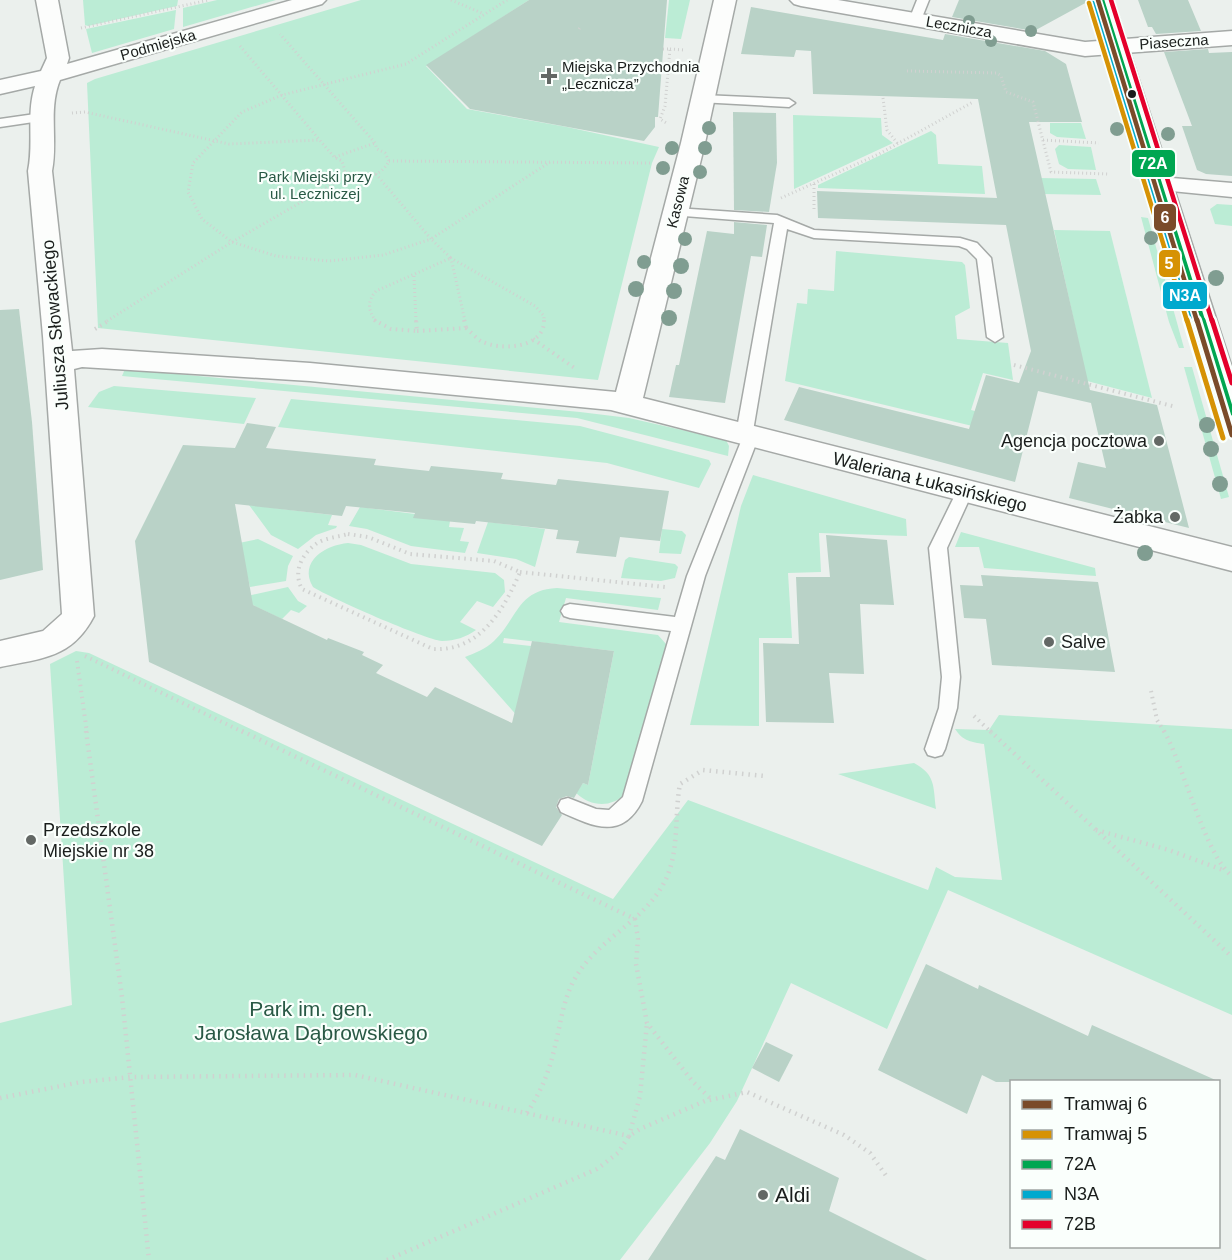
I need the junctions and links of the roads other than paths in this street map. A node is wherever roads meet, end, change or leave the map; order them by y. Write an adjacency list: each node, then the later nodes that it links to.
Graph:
1 (47, 0): 9 (street, Juliusza Słowackiego)
2 (315, 0): 9 (street, Podmiejska)
3 (725, 0): 11 (street, Kasowa)
4 (801, 0): 6 (street, Lecznicza)
5 (1102, 0): 8 (street)
6 (919, 10): 8 (street, Lecznicza)
7 (1232, 38): 8 (street, Piaseczna)
8 (1117, 47): 15 (street)
9 (50, 76): 10 (street, Podmiejska); 13 (street, Juliusza Słowackiego)
10 (0, 87)
11 (703, 99): 12 (lane); 17 (street, Kasowa)
12 (789, 103)
13 (42, 117): 14 (lane); 20 (street, Juliusza Słowackiego)
14 (0, 123)
15 (1160, 184): 16 (street); 22 (street)
16 (1232, 190)
17 (676, 212): 18 (lane); 21 (street, Kasowa)
18 (782, 221): 19 (lane); 23 (lane)
19 (995, 337)
20 (58, 357): 21 (street, Waleriana Łukasińskiego); 28 (street, Juliusza Słowackiego)
21 (627, 404): 23 (street, Waleriana Łukasińskiego)
22 (1232, 413)
23 (748, 435): 24 (street, Waleriana Łukasińskiego); 27 (lane)
24 (965, 491): 25 (street, Waleriana Łukasińskiego); 29 (lane)
25 (1232, 559)
26 (570, 611): 27 (lane)
27 (683, 625): 30 (lane)
28 (0, 654)
29 (935, 749)
30 (568, 806)

